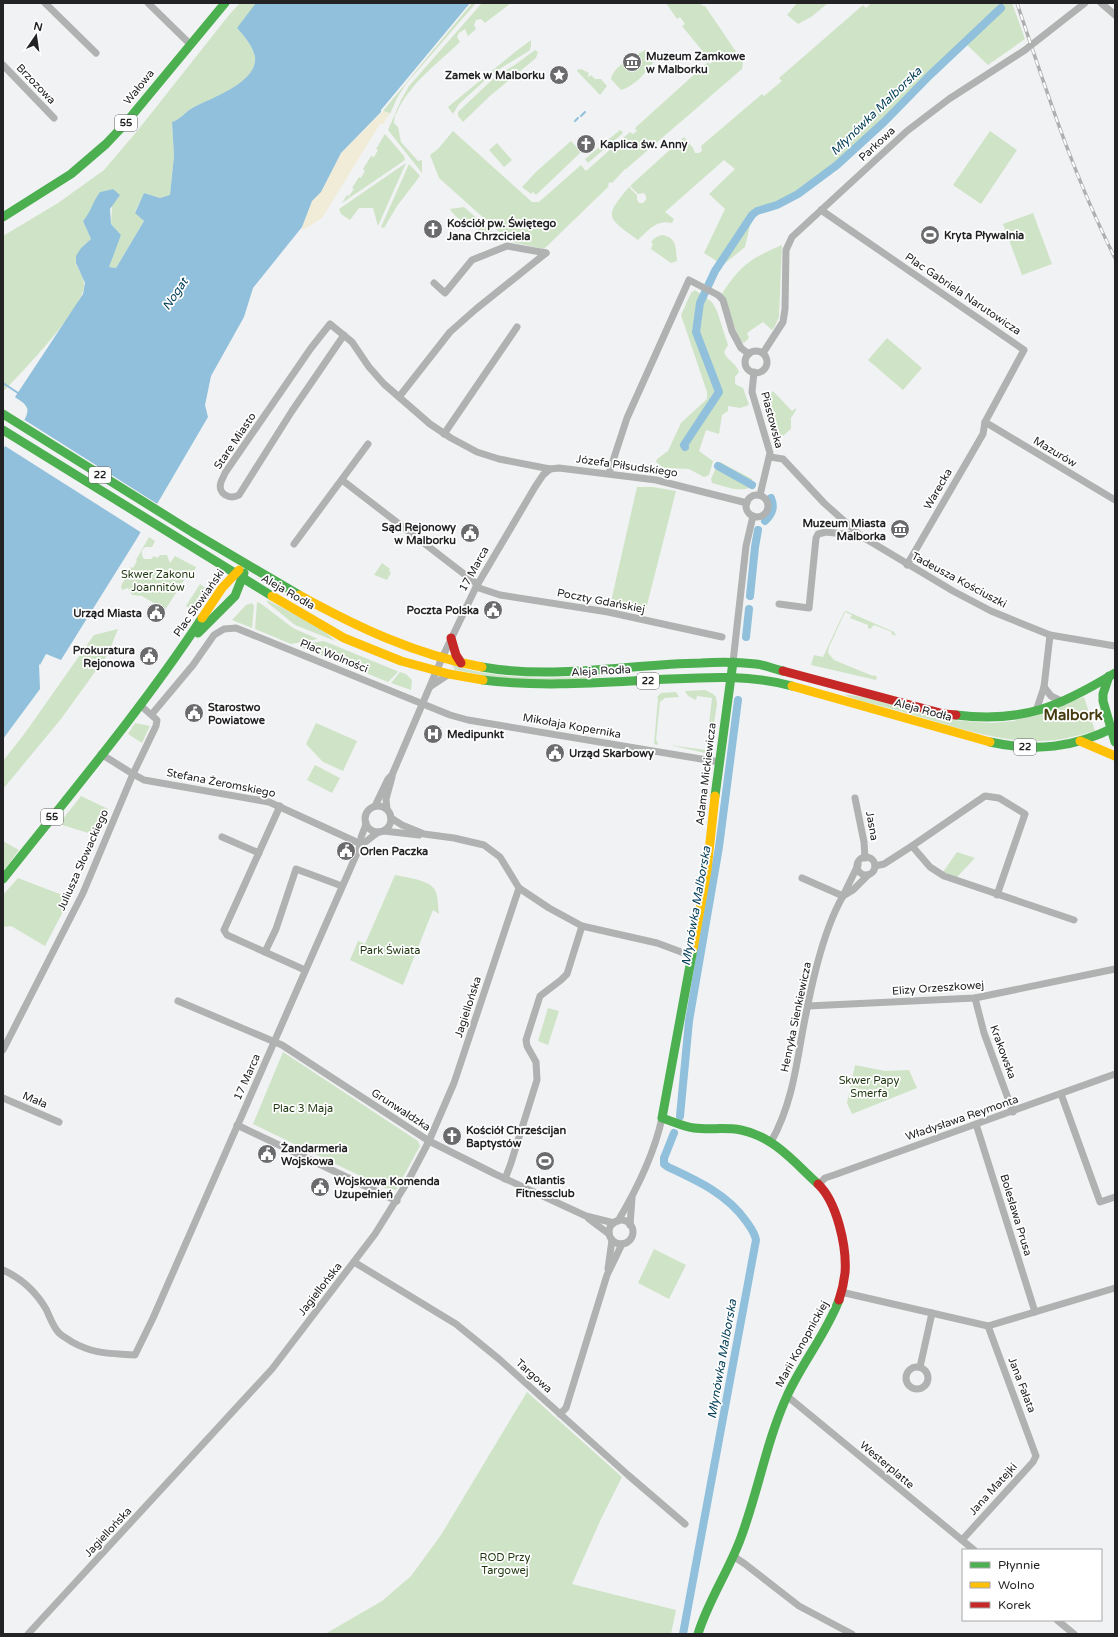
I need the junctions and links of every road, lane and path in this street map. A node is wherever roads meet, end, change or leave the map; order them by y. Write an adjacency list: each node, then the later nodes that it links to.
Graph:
1 (45, 3): 8 (street)
2 (148, 3): 7 (street)
3 (225, 3): 7 (main road, Wałowa / 55)
4 (1085, 3): 11 (street, Parkowa)
5 (1101, 3): 6 (street)
6 (1115, 15)
7 (190, 44): 12 (main road, Wałowa / 55)
8 (96, 53)
9 (3, 65): 10 (street, Brzozowa)
10 (54, 118)
11 (821, 210): 16 (street, Parkowa); 21 (street, Plac Gabriela Narutowicza)
12 (3, 217)
13 (434, 283): 19 (street)
14 (517, 327): 23 (street)
15 (344, 334): 15 (street, Stare Miasto); 19 (street, Stare Miasto)
16 (763, 353): 17 (street); 18 (street)
17 (748, 354): 18 (street); 27 (street)
18 (754, 372): 25 (street, Piastowska)
19 (399, 397): 23 (street, Stare Miasto)
20 (5, 415): 35 (main road, Aleja Rodła / 22)
21 (985, 422): 30 (street, Mazurów); 36 (street, Warecka)
22 (3, 430): 37 (main road, Aleja Rodła / 22)
23 (444, 434): 26 (street, Stare Miasto)
24 (368, 444): 28 (street)
25 (770, 458): 29 (street, Piastowska); 33 (street, Tadeusza Kościuszki)
26 (550, 469): 27 (street, Józefa Piłsudskiego); 39 (street, 17 Marca)
27 (609, 473): 31 (street, Józefa Piłsudskiego)
28 (342, 480): 34 (street); 39 (street, Poczty Gdańskiej)
29 (760, 496): 31 (street); 32 (street)
30 (1115, 500)
31 (747, 503): 32 (street)
32 (753, 516): 47 (street, Adama Mickiewicza)
33 (862, 536): 36 (street, Tadeusza Kościuszki); 40 (street, Tadeusza Kościuszki)
34 (294, 544)
35 (246, 565): 37 (main road, Plac Słowiański / 55); 38 (main road, Plac Słowiański / 55); 46 (main road, Aleja Rodła / 22)
36 (908, 565): 41 (street, Tadeusza Kościuszki)
37 (234, 574): 38 (main road, Aleja Rodła / 22); 45 (main road, Plac Słowiański / 55)
38 (242, 579): 45 (main road, Plac Słowiański / 55); 49 (main road, Aleja Rodła / 22)
39 (477, 585): 42 (street, Poczty Gdańskiej); 43 (street, 17 Marca)
40 (779, 604)
41 (1050, 635): 44 (street, Tadeusza Kościuszki); 54 (street)
42 (722, 637)
43 (451, 638): 46 (street, 17 Marca); 48 (main road)
44 (1115, 646)
45 (177, 656): 56 (main road, Plac Słowiański / 55)
46 (442, 658): 48 (main road, Aleja Rodła / 22); 49 (street, 17 Marca)
47 (733, 662): 48 (main road, Aleja Rodła / 22); 52 (main road, Adama Mickiewicza); 58 (main road, Aleja Rodła / 22)
48 (461, 663)
49 (437, 671): 50 (main road, Aleja Rodła / 22); 53 (street, 17 Marca)
50 (449, 674): 52 (main road, Aleja Rodła / 22); 53 (street)
51 (1112, 674): 55 (main road, Aleja Rodła / 22); 60 (main road)
52 (731, 678): 61 (main road, Aleja Rodła / 22); 65 (main road, Adama Mickiewicza)
53 (430, 686): 57 (street, 17 Marca)
54 (1044, 687): 55 (street); 58 (street)
55 (1063, 702): 58 (main road, Aleja Rodła / 22)
56 (140, 705): 59 (street); 63 (main road, Plac Słowiański / 55)
57 (423, 705): 59 (street, Plac Wolności); 65 (street, Mikołaja Kopernika); 67 (street, 17 Marca)
58 (1036, 712)
59 (152, 714): 66 (street, Juliusza Słowackiego)
60 (1113, 728): 61 (main road, Aleja Rodła / 22); 62 (main road)
61 (1080, 740): 64 (main road)
62 (1115, 742)
63 (101, 754): 66 (street, Stefana Żeromskiego); 85 (main road, 55)
64 (1115, 756)
65 (719, 762): 93 (main road, Adama Mickiewicza)
66 (133, 774): 69 (street, Stefana Żeromskiego); 100 (street, Juliusza Słowackiego)
67 (392, 775): 70 (street, 17 Marca); 71 (street, 17 Marca)
68 (855, 798): 80 (street, Jasna)
69 (280, 806): 77 (street, Stefana Żeromskiego); 79 (street)
70 (375, 806): 71 (street); 73 (street)
71 (387, 809): 72 (street)
72 (391, 818): 74 (street); 75 (street)
73 (366, 823): 74 (street); 77 (street, 17 Marca)
74 (382, 832): 75 (street); 77 (street)
75 (424, 834): 87 (street)
76 (222, 837): 79 (street)
77 (360, 844): 86 (street, 17 Marca)
78 (912, 846): 82 (street); 88 (street); 88 (street)
79 (259, 853): 92 (street)
80 (865, 858): 81 (street); 82 (street)
81 (858, 865): 83 (street); 89 (street, Henryka Sienkiewicza)
82 (875, 866): 83 (street)
83 (868, 875): 89 (street, Henryka Sienkiewicza)
84 (802, 878): 89 (street)
85 (3, 880)
86 (342, 886): 92 (street); 95 (street, 17 Marca)
87 (519, 888): 91 (street); 109 (street, Jagiellońska)
88 (997, 895): 90 (street)
89 (843, 896): 98 (street, Henryka Sienkiewicza)
90 (1074, 920)
91 (582, 926): 93 (street); 111 (street)
92 (265, 952): 95 (street)
93 (692, 956): 105 (main road, Adama Mickiewicza)
94 (1115, 969): 96 (street, Elizy Orzeszkowej)
95 (305, 970): 99 (street, 17 Marca)
96 (975, 998): 98 (street, Elizy Orzeszkowej); 104 (street, Krakowska)
97 (178, 1001): 99 (street, Grunwaldzka)
98 (808, 1006): 110 (street, Henryka Sienkiewicza)
99 (275, 1042): 108 (street, 17 Marca); 109 (street, Grunwaldzka)
100 (3, 1050)
101 (1115, 1074): 102 (street, Władysława Reymonta)
102 (1061, 1094): 104 (street, Władysława Reymonta); 114 (street)
103 (3, 1098): 106 (street, Mała)
104 (1014, 1112): 107 (street, Władysława Reymonta)
105 (662, 1118): 110 (main road, Marii Konopnickiej); 113 (street, Adama Mickiewicza)
106 (59, 1122)
107 (976, 1124): 112 (street, Władysława Reymonta); 126 (street, Bolesława Prusa)
108 (238, 1125): 115 (street); 122 (street, 17 Marca)
109 (429, 1141): 111 (street, Grunwaldzka); 115 (street, Jagiellońska)
110 (771, 1142): 112 (main road, Marii Konopnickiej)
111 (505, 1179): 116 (street, Grunwaldzka)
112 (818, 1185): 125 (main road, Marii Konopnickiej)
113 (632, 1196): 117 (street, Adama Mickiewicza); 118 (street, Adama Mickiewicza)
114 (1115, 1197)
115 (397, 1201): 121 (street, Jagiellońska)
116 (586, 1216): 117 (street, Grunwaldzka); 119 (street, Grunwaldzka)
117 (616, 1222): 118 (street); 119 (street)
118 (630, 1225): 120 (street)
119 (611, 1237): 120 (street); 123 (street)
120 (622, 1244): 123 (street)
121 (354, 1262): 131 (street, Targowa); 139 (street, Jagiellońska)
122 (3, 1270)
123 (607, 1275): 131 (street)
124 (1115, 1288): 126 (street)
125 (841, 1292): 127 (street); 130 (main road, Marii Konopnickiej)
126 (1035, 1312): 128 (street)
127 (932, 1313): 128 (street); 129 (street)
128 (988, 1326): 132 (street, Jana Fałata)
129 (920, 1367)
130 (787, 1396): 134 (street, Westerplatte); 136 (main road, Marii Konopnickiej)
131 (560, 1414): 133 (street, Targowa)
132 (1036, 1451): 134 (street, Jana Matejki)
133 (685, 1524)
134 (962, 1540): 135 (street, Westerplatte)
135 (973, 1549)
136 (733, 1556): 138 (street); 140 (main road, Marii Konopnickiej)
137 (1058, 1621): 142 (street)
138 (844, 1632): 141 (street)
139 (28, 1634)
140 (698, 1634)
141 (852, 1634)
142 (1074, 1634)

